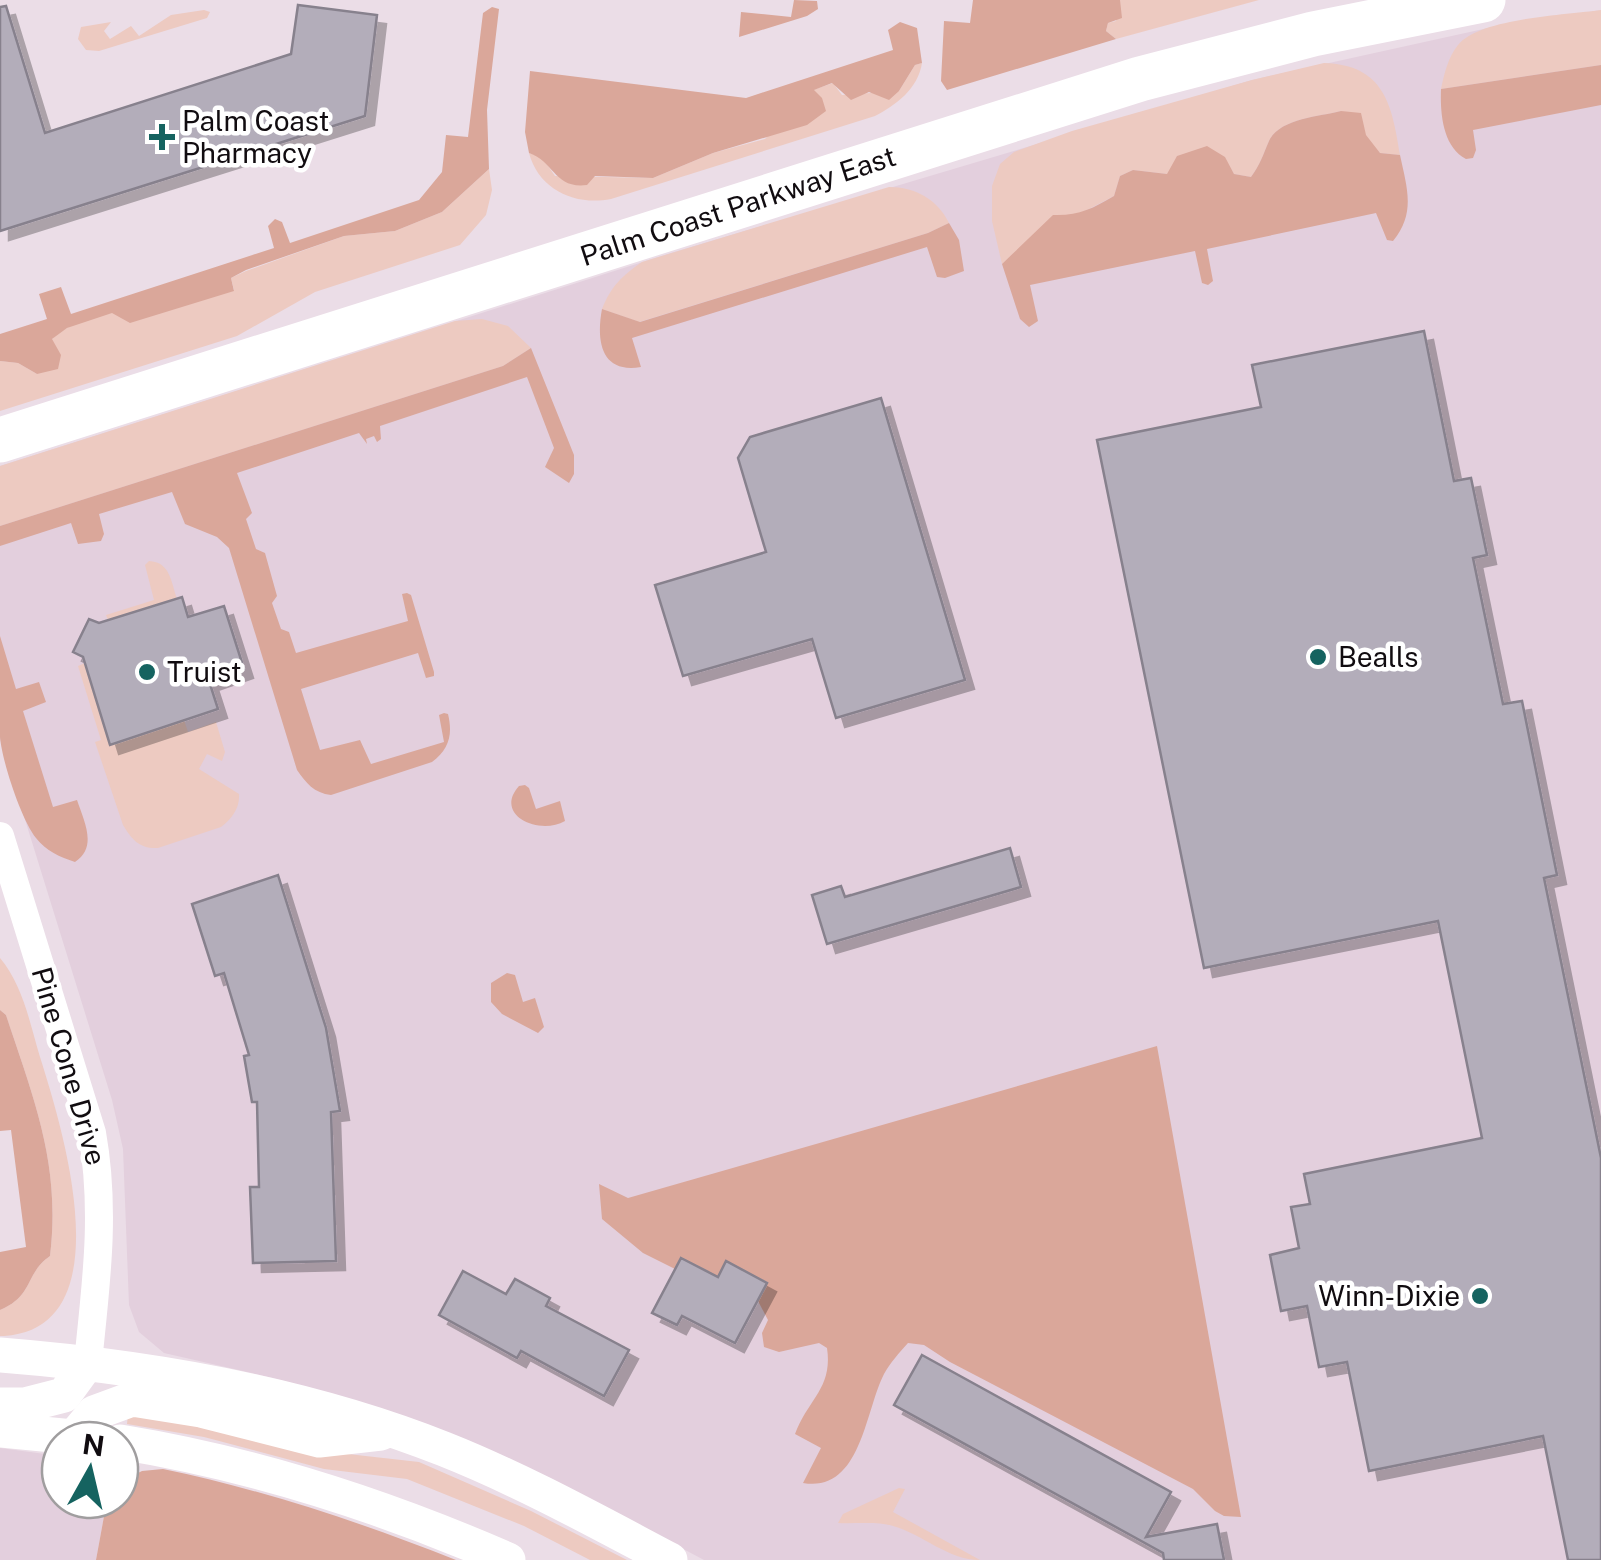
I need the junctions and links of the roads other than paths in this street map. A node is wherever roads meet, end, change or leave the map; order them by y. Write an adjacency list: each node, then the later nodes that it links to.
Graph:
1 (1484, 0): 2 (main road, Palm Coast Parkway East)
2 (0, 440)
3 (0, 836): 5 (street, Pine Cone Drive)
4 (0, 1355): 5 (street)
5 (88, 1362): 6 (street); 9 (street)
6 (0, 1405)
7 (93, 1420): 9 (street)
8 (0, 1430): 10 (street)
9 (392, 1432): 13 (street)
10 (40, 1434)
11 (140, 1446): 12 (street)
12 (508, 1560)
13 (670, 1560)

